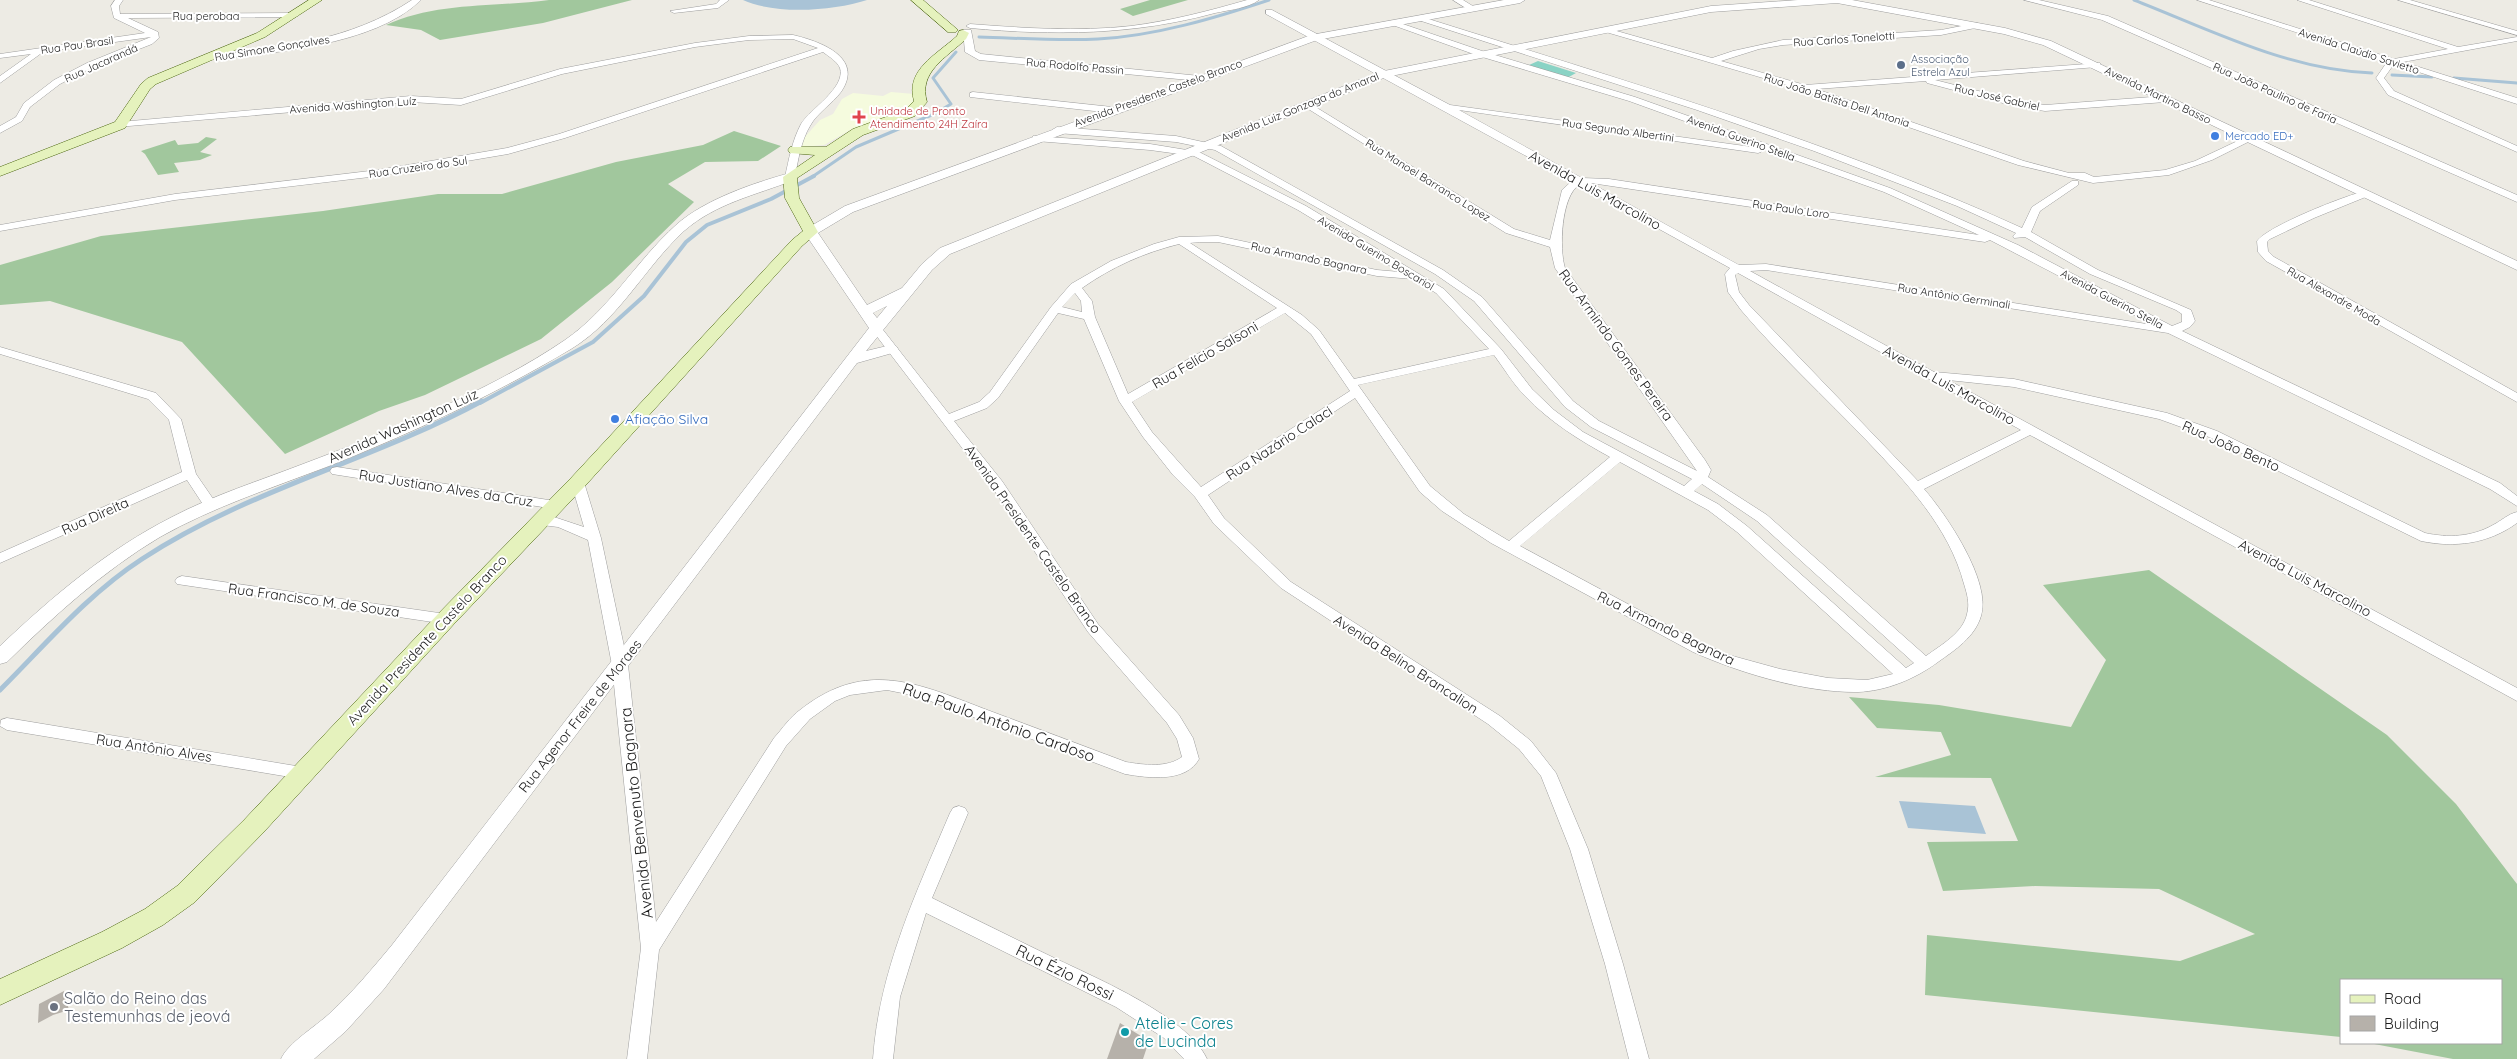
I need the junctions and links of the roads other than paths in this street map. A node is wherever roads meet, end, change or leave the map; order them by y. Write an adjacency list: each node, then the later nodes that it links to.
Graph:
1 (119, 0): 17 (street)
2 (317, 0): 18 (main road)
3 (417, 0): 34 (street, Rua Simone Gonçalves)
4 (725, 0): 15 (street)
5 (916, 0): 23 (main road)
6 (1255, 0): 23 (street)
7 (1457, 0): 14 (street)
8 (1520, 0): 14 (street, Avenida Presidente Castelo Branco)
9 (1837, 0): 21 (street, Avenida Martino Basso); 22 (street, Avenida Luiz Gonzaga do Amaral)
10 (2028, 0): 65 (street, Rua João Paulino de Faria)
11 (2201, 0): 36 (street, Avenida Claúdio Savietto)
12 (2301, 0): 30 (street)
13 (2402, 0): 24 (street)
14 (1472, 8): 19 (street, Avenida Presidente Castelo Branco)
15 (674, 11)
16 (1269, 12): 26 (street, Avenida Luis Marcolino)
17 (117, 16): 18 (street, Rua perobaa); 25 (street, Rua Jacarandá)
18 (295, 16): 34 (main road)
19 (1416, 18): 20 (street, Avenida Presidente Castelo Branco); 28 (street, Avenida Guerino Stella)
20 (1391, 23): 26 (street, Avenida Presidente Castelo Branco); 32 (street, Avenida Guerino Stella)
21 (1977, 26): 35 (street, Rua Carlos Tonelotti); 37 (street, Avenida Martino Basso)
22 (1603, 30): 28 (street, Avenida Luiz Gonzaga do Amaral); 35 (street, Rua João Batista Dell Antonia)
23 (962, 31): 39 (street, Rua Rodolfo Passin); 57 (main road)
24 (2517, 33)
25 (155, 34): 31 (street, Rua Pau Brasil); 50 (street, Rua Jacarandá)
26 (1316, 37): 38 (street, Avenida Luis Marcolino); 39 (street, Avenida Presidente Castelo Branco)
27 (2517, 39): 30 (street)
28 (1507, 48): 32 (street, Avenida Luiz Gonzaga do Amaral); 68 (street, Avenida Guerino Stella)
29 (823, 49): 49 (street, Avenida Washington Luíz); 56 (street); 66 (street, Rua Cruzeiro do Sul)
30 (2456, 49): 36 (street)
31 (42, 50): 33 (street, Rua Pau Brasil); 41 (street)
32 (1482, 54): 38 (street, Avenida Luiz Gonzaga do Amaral); 59 (street, Avenida Guerino Stella)
33 (0, 56)
34 (208, 58): 49 (main road)
35 (1712, 61): 42 (street, Rua João Batista Dell Antonia)
36 (2392, 61): 45 (street, Avenida Claúdio Savietto); 55 (street)
37 (2096, 66): 40 (street); 44 (street, Avenida Martino Basso)
38 (1383, 74): 46 (street, Avenida Luiz Gonzaga do Amaral); 47 (street, Avenida Luis Marcolino)
39 (1200, 78): 48 (street, Avenida Presidente Castelo Branco)
40 (1919, 78): 42 (street); 44 (street, Rua José Gabriel)
41 (0, 80)
42 (1801, 87): 61 (street, Rua João Batista Dell Antonia)
43 (974, 95): 48 (street)
44 (2165, 99): 53 (street, Avenida Martino Basso)
45 (2517, 101)
46 (1306, 105): 54 (street, Avenida Luiz Gonzaga do Amaral); 71 (street, Rua Manoel Barranco Lopez)
47 (1446, 107): 59 (street, Rua Segundo Albertini); 62 (street, Avenida Luis Marcolino)
48 (1112, 110): 51 (street, Avenida Presidente Castelo Branco)
49 (120, 125): 60 (main road, Avenida Washington Luíz)
50 (0, 130)
51 (1057, 130): 52 (street, Avenida Presidente Castelo Branco); 54 (street, Avenida Guerino Boscariol)
52 (1036, 138): 58 (street, Avenida Guerino Boscariol); 67 (street, Avenida Presidente Castelo Branco)
53 (2249, 139): 61 (street); 64 (street, Avenida Martino Basso)
54 (1206, 144): 58 (street, Avenida Luiz Gonzaga do Amaral); 74 (street, Avenida Guerino Boscariol)
55 (2517, 149)
56 (795, 150): 57 (main road); 63 (street)
57 (828, 151): 63 (main road)
58 (1186, 152): 75 (street, Avenida Guerino Boscariol); 77 (street, Avenida Luiz Gonzaga do Amaral)
59 (1789, 155): 70 (street, Avenida Guerino Stella)
60 (0, 172)
61 (2072, 180): 68 (street)
62 (1578, 181): 70 (street, Rua Paulo Loro); 71 (street, Rua Armindo Gomes Pereira); 73 (street, Avenida Luis Marcolino)
63 (790, 187): 67 (main road); 105 (street, Avenida Washington Luiz)
64 (2365, 194): 72 (street, Avenida Martino Basso); 91 (street, Rua Alexandre Moda)
65 (2517, 200)
66 (0, 228)
67 (811, 232): 78 (street, Avenida Presidente Castelo Branco); 99 (main road, Avenida Presidente Castelo Branco)
68 (2025, 234): 70 (street); 84 (street, Avenida Guerino Stella)
69 (1179, 240): 75 (street, Rua Armando Bagnara); 76 (street, Rua Armando Bagnara); 80 (street, Rua Armando Bagnara)
70 (2003, 242): 84 (street, Avenida Guerino Stella)
71 (1554, 245): 98 (street, Rua Armindo Gomes Pereira)
72 (2517, 266)
73 (1736, 268): 84 (street, Rua Antônio Germinali); 89 (street, Avenida Luis Marcolino); 100 (street, Rua Armando Bagnara)
74 (1439, 272): 75 (street, Rua Armando Bagnara); 98 (street, Avenida Guerino Boscariol)
75 (1415, 276): 87 (street, Avenida Guerino Boscariol)
76 (1075, 286): 79 (street, Rua Armando Bagnara); 82 (street, Avenida Belino Brancalion)
77 (908, 288): 78 (street); 81 (street, Avenida Luiz Gonzaga do Amaral); 83 (street, Avenida Luiz Gonzaga do Amaral)
78 (854, 294): 81 (street, Avenida Presidente Castelo Branco)
79 (1055, 309): 82 (street); 93 (street, Rua Armando Bagnara)
80 (1284, 309): 90 (street, Rua Armando Bagnara); 92 (street, Rua Felício Salsoni)
81 (866, 312): 83 (street, Avenida Presidente Castelo Branco)
82 (1089, 317): 92 (street, Avenida Belino Brancalion)
83 (876, 328): 85 (street, Avenida Presidente Castelo Branco); 88 (street, Rua Agenor Freire de Moraes)
84 (2171, 330): 103 (street)
85 (891, 348): 88 (street); 93 (street, Avenida Presidente Castelo Branco)
86 (0, 350): 97 (street)
87 (1497, 351): 90 (street); 95 (street, Avenida Guerino Boscariol)
88 (852, 360): 115 (street, Rua Agenor Freire de Moraes)
89 (1929, 374): 94 (street, Avenida Luis Marcolino); 106 (street, Rua João Bento)
90 (1355, 387): 102 (street, Rua Nazário Calaci); 109 (street, Rua Armando Bagnara)
91 (2517, 398)
92 (1126, 401): 102 (street, Avenida Belino Brancalion)
93 (948, 419): 119 (street, Avenida Presidente Castelo Branco)
94 (2030, 430): 100 (street); 117 (street, Avenida Luis Marcolino)
95 (1618, 457): 101 (street, Avenida Guerino Boscariol); 109 (street)
96 (337, 471): 104 (street, Rua Justiano Alves da Cruz)
97 (189, 474): 105 (street); 110 (street, Rua Direita)
98 (1701, 478): 101 (street); 114 (street)
99 (578, 482): 104 (main road, Avenida Presidente Castelo Branco); 108 (street, Avenida Benvenuto Bagnara)
100 (1917, 487): 114 (street, Rua Armando Bagnara)
101 (1685, 492): 116 (street)
102 (1200, 494): 129 (street, Avenida Belino Brancalion)
103 (2517, 502)
104 (555, 505): 107 (main road, Avenida Presidente Castelo Branco)
105 (211, 506): 113 (street, Avenida Washington Luiz)
106 (2517, 516)
107 (539, 521): 108 (street); 112 (main road, Avenida Presidente Castelo Branco)
108 (594, 538): 115 (street, Avenida Benvenuto Bagnara)
109 (1510, 547): 116 (street, Rua Armando Bagnara)
110 (0, 558)
111 (182, 581): 112 (street, Rua Francisco M. de Souza)
112 (446, 619): 120 (main road, Avenida Presidente Castelo Branco)
113 (0, 657)
114 (1926, 664): 116 (street, Rua Armando Bagnara)
115 (620, 665): 123 (street, Avenida Benvenuto Bagnara); 125 (street, Rua Agenor Freire de Moraes)
116 (1904, 675)
117 (2517, 694)
118 (7, 724): 120 (street, Rua Antônio Alves)
119 (1178, 769): 123 (street, Rua Paulo Antônio Cardoso)
120 (302, 772): 124 (main road, Avenida Presidente Castelo Branco)
121 (959, 813): 122 (street)
122 (922, 902): 127 (street); 128 (street, Rua Ézio Rossi)
123 (650, 948): 126 (street, Avenida Benvenuto Bagnara)
124 (0, 992)
125 (294, 1059)
126 (638, 1059)
127 (883, 1059)
128 (1197, 1059)
129 (1639, 1059)

